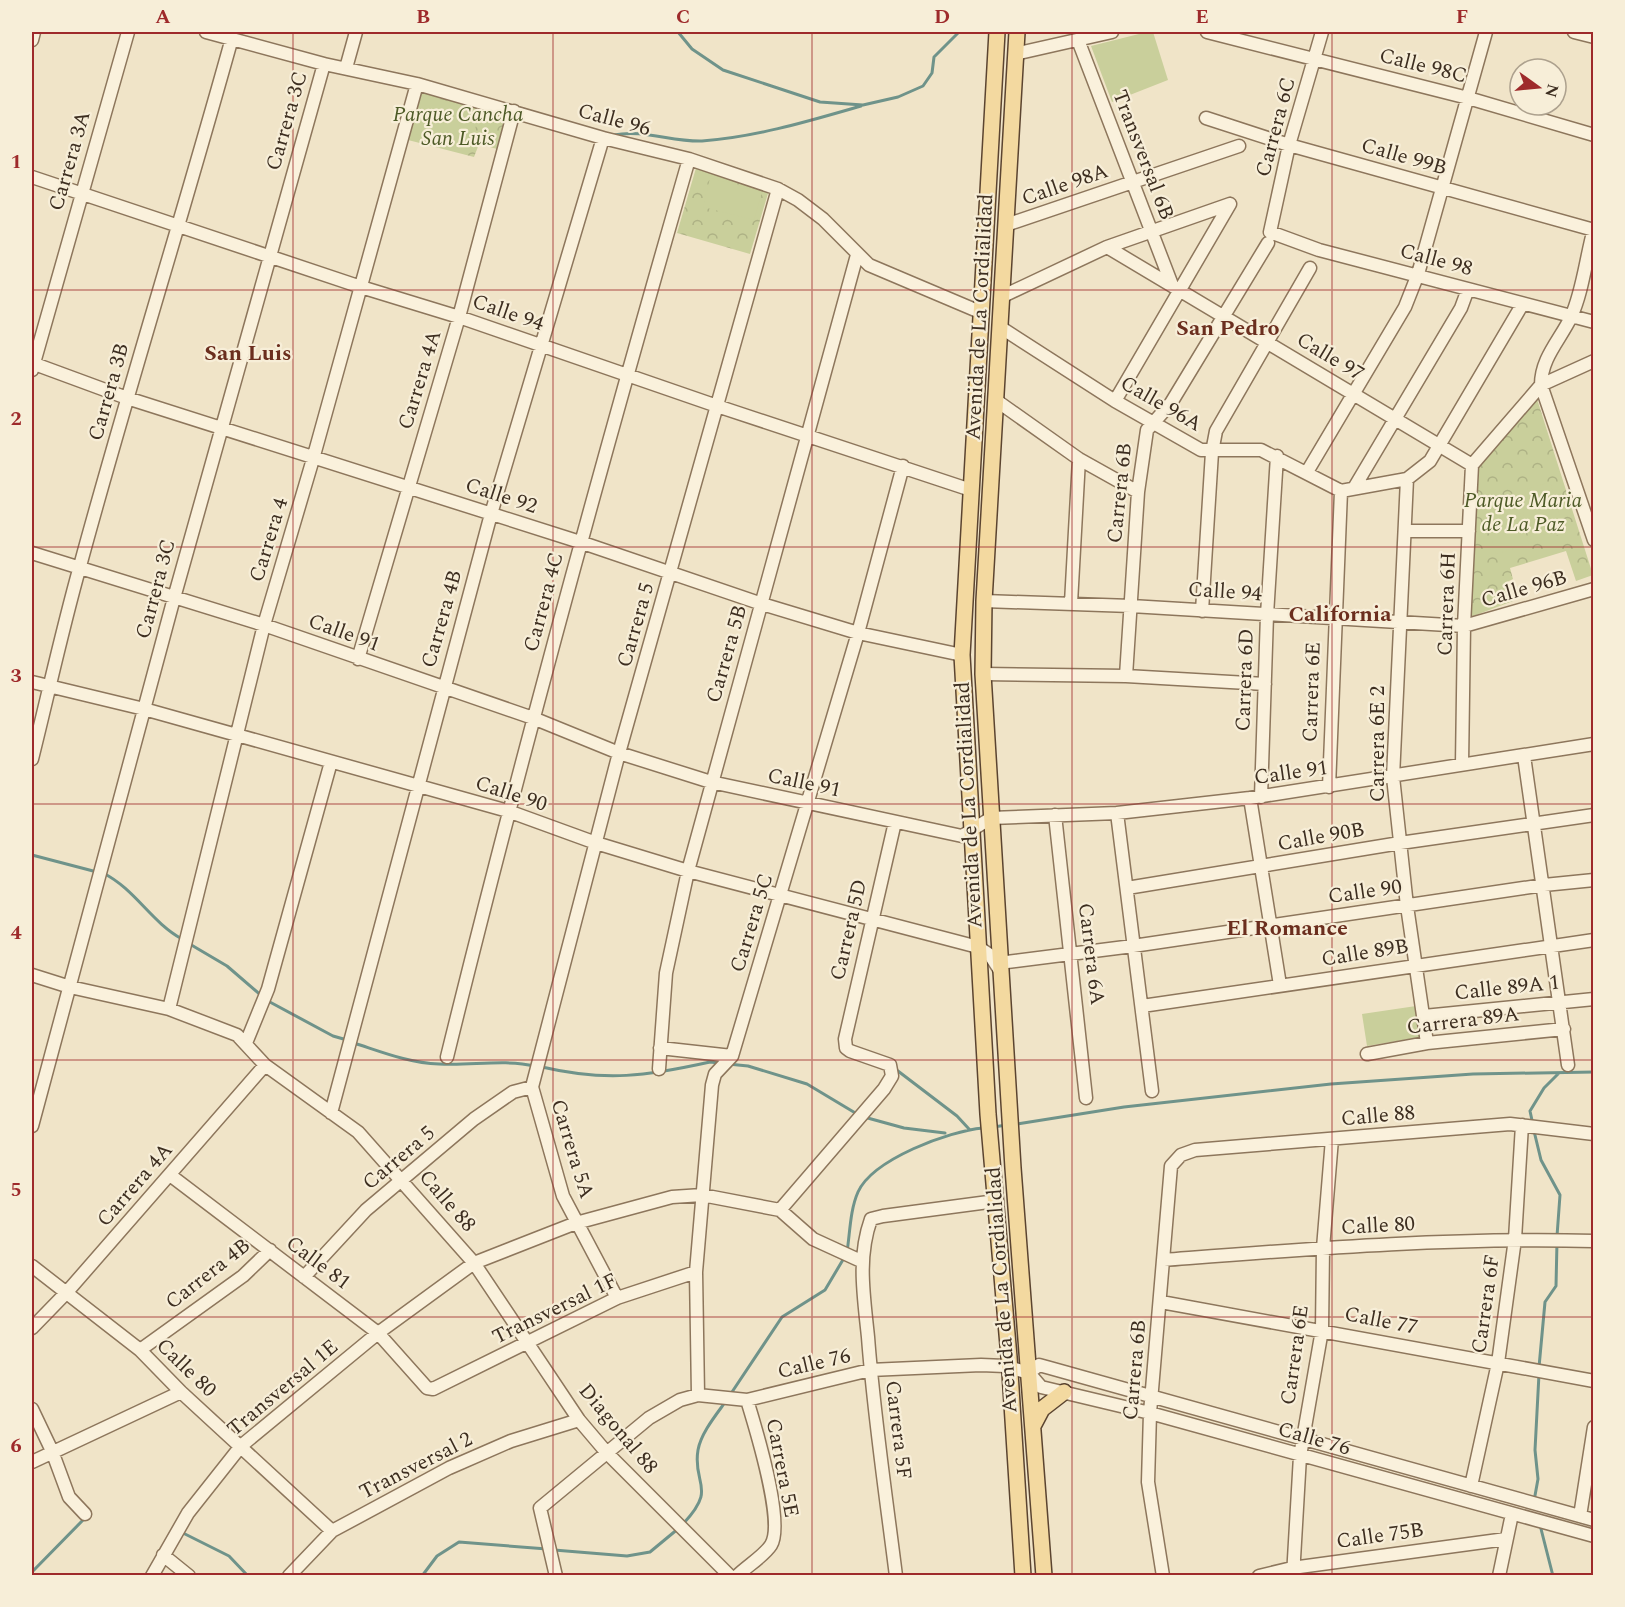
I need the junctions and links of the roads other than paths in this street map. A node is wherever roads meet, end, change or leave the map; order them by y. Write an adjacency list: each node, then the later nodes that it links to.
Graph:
1 (34, 32): 14 (street)
2 (128, 32): 33 (street, Carrera 3A)
3 (206, 32): 13 (street, Calle 96)
4 (356, 32): 19 (street)
5 (997, 32): 49 (main road, Avenida de La Cordialidad)
6 (1017, 32): 16 (main road, Avenida de La Cordialidad)
7 (1112, 32): 15 (street)
8 (1207, 32): 17 (street, Calle 98C)
9 (1322, 32): 17 (street, Carrera 6C)
10 (1486, 32): 21 (street)
11 (1574, 32): 12 (street)
12 (1593, 37)
13 (232, 38): 18 (street, Calle 96); 34 (street, Carrera 3B)
14 (32, 40)
15 (1078, 40): 16 (street); 30 (street, Transversal 6B)
16 (1015, 54): 35 (main road, Avenida de La Cordialidad)
17 (1314, 59): 21 (street, Calle 98C); 26 (street, Carrera 6C)
18 (324, 64): 19 (street, Calle 96); 41 (street, Carrera 3C)
19 (346, 68): 20 (street, Calle 96)
20 (417, 84): 22 (street, Calle 96); 44 (street, Carrera 4)
21 (1468, 98): 24 (street, Calle 98C); 31 (street)
22 (514, 111): 25 (street, Calle 96); 51 (street, Carrera 4A)
23 (1206, 118): 26 (street, Calle 99B)
24 (1593, 135)
25 (603, 138): 28 (street, Calle 96); 56 (street, Carrera 4B)
26 (1289, 145): 31 (street, Calle 99B); 38 (street, Carrera 6C)
27 (1239, 146): 30 (street, Calle 98A)
28 (688, 159): 32 (street, Calle 96); 59 (street, Carrera 4C)
29 (32, 177): 33 (street, Calle 94)
30 (1134, 182): 35 (street, Calle 98A); 36 (street, Transversal 6B)
31 (1442, 188): 37 (street, Calle 99B); 43 (street)
32 (778, 189): 40 (street, Calle 96); 65 (street, Carrera 5)
33 (81, 192): 34 (street, Calle 94); 58 (street, Carrera 3A)
34 (180, 225): 41 (street, Calle 94); 62 (street, Carrera 3B)
35 (1006, 225): 47 (main road, Avenida de La Cordialidad)
36 (1151, 229): 39 (street); 45 (street, Transversal 6B); 45 (street)
37 (1593, 230): 50 (street)
38 (1269, 237): 43 (street, Calle 98); 52 (street, Carrera 6B)
39 (1107, 247): 45 (street, Calle 97); 47 (street)
40 (856, 255): 49 (street, Calle 96); 69 (street, Carrera 5B)
41 (269, 257): 44 (street, Calle 94); 68 (street, Carrera 3C)
42 (1310, 268): 55 (street)
43 (1418, 274): 46 (street, Calle 98); 61 (street)
44 (361, 287): 51 (street, Calle 94); 73 (street, Carrera 4)
45 (1176, 288): 52 (street, Calle 97); 64 (street)
46 (1468, 289): 48 (street, Calle 98); 66 (street)
47 (1001, 297): 54 (main road, Avenida de La Cordialidad)
48 (1521, 304): 50 (street, Calle 98); 70 (street)
49 (980, 312): 80 (main road, Avenida de La Cordialidad)
50 (1572, 315): 53 (street, Calle 98); 60 (street)
51 (459, 317): 56 (street, Calle 94); 79 (street, Carrera 4A)
52 (1225, 317): 55 (street, Calle 97); 67 (street, Carrera 6B)
53 (1593, 322)
54 (1000, 327): 63 (main road, Avenida de La Cordialidad); 64 (street, Calle 96A)
55 (1267, 342): 61 (street, Calle 97); 71 (street)
56 (542, 346): 59 (street, Calle 94); 83 (street, Carrera 4B)
57 (1593, 361): 60 (street)
58 (32, 366): 62 (street, Calle 92)
59 (627, 374): 65 (street, Calle 94); 87 (street, Carrera 4C)
60 (1541, 385): 75 (street); 86 (street)
61 (1353, 394): 66 (street, Calle 97); 77 (street)
62 (127, 398): 68 (street, Calle 92); 89 (street, Carrera 3B)
63 (997, 401): 74 (street); 93 (main road, Avenida de La Cordialidad)
64 (1116, 401): 67 (street, Calle 96A)
65 (717, 406): 69 (street, Calle 94); 90 (street, Carrera 5)
66 (1397, 419): 70 (street, Calle 97); 81 (street)
67 (1153, 423): 71 (street, Calle 96A); 82 (street, Carrera 6B)
68 (221, 428): 73 (street, Calle 92); 92 (street, Carrera 3C)
69 (806, 435): 76 (street, Calle 94); 95 (street, Carrera 5B)
70 (1439, 445): 75 (street, Calle 97); 78 (street)
71 (1212, 452): 72 (street, Calle 96A); 97 (street)
72 (1277, 456): 77 (street, Calle 96A); 98 (street, Carrera 6D)
73 (313, 459): 79 (street, Calle 92); 101 (street, Carrera 4)
74 (1079, 459): 82 (street); 94 (street)
75 (1472, 465): 85 (street, Carrera 6H)
76 (903, 466): 80 (street, Calle 94); 103 (street, Carrera 5C)
77 (1307, 472): 81 (street, Calle 96A)
78 (1407, 479): 81 (street); 84 (street, Carrera 6E 2)
79 (409, 486): 83 (street, Calle 92); 105 (street, Carrera 4A)
80 (971, 490): 104 (main road, Avenida de La Cordialidad)
81 (1347, 490): 99 (street, Carrera 6E)
82 (1138, 492): 96 (street, Carrera 6B)
83 (491, 514): 87 (street, Calle 92); 111 (street, Carrera 4B)
84 (1405, 531): 85 (street); 100 (street, Carrera 6E 2)
85 (1469, 531): 102 (street, Carrera 6H)
86 (1593, 540)
87 (580, 542): 90 (street, Calle 92); 113 (street, Carrera 4C)
88 (32, 553): 89 (street, Calle 91)
89 (79, 569): 92 (street, Calle 91); 110 (street, Carrera 3B)
90 (671, 574): 95 (street, Calle 92); 116 (street, Carrera 5)
91 (1593, 589): 102 (street, Calle 96B)
92 (174, 598): 101 (street, Calle 91); 112 (street, Carrera 3C)
93 (984, 601): 94 (street, Calle 94); 106 (main road, Avenida de La Cordialidad)
94 (1071, 603): 96 (street, Calle 94)
95 (762, 604): 103 (street, Calle 92); 122 (street, Carrera 5B)
96 (1131, 606): 97 (street, Calle 94); 107 (street, Carrera 6B)
97 (1202, 611): 98 (street, Calle 94)
98 (1267, 615): 99 (street, Calle 94); 109 (street, Carrera 6D)
99 (1334, 618): 100 (street, Calle 94); 124 (street, Carrera 6E)
100 (1400, 622): 102 (street, Calle 94); 121 (street, Carrera 6E 2)
101 (264, 625): 105 (street, Calle 91); 114 (street, Carrera 4)
102 (1464, 626): 120 (street, Carrera 6H)
103 (858, 633): 104 (street, Calle 92); 126 (street, Carrera 5C)
104 (962, 655): 134 (main road, Avenida de La Cordialidad)
105 (358, 659): 111 (street, Calle 91)
106 (983, 674): 107 (street); 131 (main road, Avenida de La Cordialidad)
107 (1126, 676): 109 (street)
108 (32, 682): 110 (street, Calle 90)
109 (1265, 684): 125 (street, Carrera 6D)
110 (51, 687): 112 (street, Calle 90); 118 (street, Carrera 3B)
111 (443, 688): 113 (street, Calle 91); 123 (street, Carrera 4B)
112 (144, 709): 114 (street, Calle 90); 155 (street, Carrera 3C)
113 (534, 718): 116 (street, Calle 91); 127 (street, Carrera 4C)
114 (237, 736): 119 (street, Calle 90); 159 (street, Carrera 4)
115 (1593, 744): 117 (street, Calle 91)
116 (619, 753): 122 (street, Calle 91); 135 (street, Carrera 5)
117 (1524, 756): 120 (street, Calle 91); 133 (street)
118 (32, 759)
119 (331, 762): 123 (street, Calle 90); 162 (street)
120 (1462, 764): 121 (street, Calle 91)
121 (1393, 777): 124 (street, Calle 91); 136 (street, Carrera 6E 2)
122 (711, 782): 126 (street, Calle 91); 138 (street, Carrera 5B)
123 (420, 786): 127 (street, Calle 90); 175 (street, Carrera 4B)
124 (1329, 787): 125 (street, Calle 91)
125 (1255, 798): 128 (street, Calle 91); 137 (street, Carrera 6D)
126 (807, 804): 132 (street, Calle 91); 142 (street, Carrera 5C)
127 (508, 811): 135 (street, Calle 90); 167 (street, Carrera 4C)
128 (1117, 813): 129 (street, Calle 91); 141 (street)
129 (1055, 815): 131 (street, Calle 91); 150 (street, Carrera 6A)
130 (1593, 815): 133 (street, Calle 90B)
131 (991, 818): 134 (street, Calle 91); 152 (main road, Avenida de La Cordialidad)
132 (895, 822): 134 (street, Calle 91); 144 (street, Carrera 5D)
133 (1533, 824): 136 (street, Calle 90B); 140 (street)
134 (970, 831): 149 (main road, Avenida de La Cordialidad)
135 (596, 843): 138 (street, Calle 90); 171 (street, Carrera 5)
136 (1400, 843): 137 (street, Calle 90B); 143 (street, Carrera 6E 2)
137 (1260, 867): 141 (street, Calle 90B); 145 (street, Carrera 6D)
138 (688, 871): 142 (street, Calle 90); 164 (street, Carrera 5B)
139 (1593, 880): 140 (street, Calle 90)
140 (1544, 885): 143 (street, Calle 90); 147 (street)
141 (1127, 888): 148 (street)
142 (781, 893): 144 (street, Calle 90); 166 (street, Carrera 5C)
143 (1407, 906): 145 (street, Calle 90); 151 (street, Carrera 6E 2)
144 (872, 917): 149 (street, Calle 90); 185 (street, Carrera 5D)
145 (1270, 926): 148 (street, Calle 90); 154 (street, Carrera 6D)
146 (1593, 940): 147 (street, Calle 89B)
147 (1551, 945): 151 (street, Calle 89B); 157 (street)
148 (1133, 946): 150 (street, Calle 90); 158 (street)
149 (978, 947): 152 (street); 184 (main road, Avenida de La Cordialidad)
150 (1070, 955): 152 (street, Calle 90); 174 (street, Carrera 6A)
151 (1416, 965): 154 (street, Calle 89B); 160 (street, Carrera 6E 2)
152 (999, 966): 208 (main road, Avenida de La Cordialidad)
153 (32, 975): 155 (street, Calle 88)
154 (1280, 985): 158 (street, Calle 89B)
155 (70, 987): 159 (street, Calle 88); 177 (street, Carrera 3C)
156 (1593, 999): 157 (street, Calle 89A 1)
157 (1560, 1002): 160 (street, Calle 89A 1); 161 (street)
158 (1142, 1006): 173 (street)
159 (169, 1009): 162 (street, Calle 88)
160 (1424, 1016): 163 (street, Carrera 6E 2)
161 (1564, 1029): 163 (street, Carrera 89A); 169 (street)
162 (246, 1043): 168 (street, Calle 88)
163 (1427, 1043): 165 (street, Carrera 89A)
164 (660, 1048): 166 (street); 170 (street, Carrera 5B)
165 (1367, 1054)
166 (732, 1056): 183 (street, Carrera 5C)
167 (447, 1057)
168 (265, 1065): 175 (street, Calle 88); 181 (street, Carrera 4A)
169 (1568, 1065)
170 (659, 1069)
171 (535, 1072): 172 (street, Carrera 5A)
172 (532, 1087): 182 (street, Carrera 5); 186 (street, Carrera 5A)
173 (1152, 1090)
174 (1086, 1098)
175 (331, 1113): 182 (street, Calle 88)
176 (1522, 1125): 178 (street, Calle 88); 179 (street, Calle 88); 187 (street, Carrera 6F)
177 (32, 1126)
178 (1593, 1134)
179 (1332, 1139): 180 (street, Calle 88); 189 (street, Carrera 6E)
180 (1171, 1166): 191 (street, Carrera 6B)
181 (170, 1175): 190 (street, Calle 81); 197 (street, Carrera 4A)
182 (403, 1180): 193 (street, Calle 88); 196 (street, Carrera 5)
183 (702, 1195): 185 (street, Calle 88); 186 (street, Calle 88); 195 (street, Carrera 5C)
184 (996, 1201): 192 (street, Carrera 5F); 206 (main road, Avenida de La Cordialidad)
185 (780, 1210): 192 (street)
186 (576, 1223): 193 (street, Calle 88); 198 (street, Carrera 5A)
187 (1515, 1239): 188 (street, Calle 80); 189 (street, Calle 80); 205 (street, Carrera 6F)
188 (1593, 1241)
189 (1323, 1248): 191 (street, Calle 80); 201 (street, Carrera 6E)
190 (270, 1250): 196 (street, Calle 81); 204 (street, Carrera 4B)
191 (1164, 1260): 199 (street, Carrera 6B)
192 (861, 1261): 207 (street, Carrera 5F)
193 (474, 1263): 202 (street, Transversal 1E); 203 (street, Diagonal 88)
194 (32, 1266): 197 (street, Calle 80)
195 (696, 1272): 198 (street, Transversal 1F); 213 (street, Carrera 5C)
196 (304, 1277): 202 (street, Calle 81)
197 (67, 1292): 200 (street, Carrera 4A); 204 (street, Calle 80)
198 (617, 1298): 203 (street, Transversal 1F)
199 (1161, 1302): 201 (street, Calle 77); 214 (street, Carrera 6B)
200 (32, 1328)
201 (1322, 1330): 205 (street, Calle 77); 221 (street, Carrera 6E)
202 (378, 1333): 210 (street, Calle 81); 222 (street, Transversal 1E)
203 (528, 1342): 210 (street, Transversal 1F); 218 (street, Diagonal 88)
204 (140, 1350): 211 (street, Calle 80)
205 (1498, 1363): 209 (street, Calle 77); 227 (street, Carrera 6F)
206 (1010, 1367): 207 (street, Calle 76); 208 (street, Calle 76); 243 (main road, Avenida de La Cordialidad)
207 (870, 1370): 215 (street, Calle 76); 242 (street, Carrera 5F)
208 (1029, 1373): 212 (street, Calle 76); 214 (street, Calle 76); 219 (main road, Avenida de La Cordialidad)
209 (1593, 1381)
210 (433, 1389)
211 (181, 1392): 222 (street, Calle 80); 223 (street)
212 (1064, 1392): 217 (street, Calle 76); 219 (main road)
213 (698, 1395): 215 (street, Calle 76); 224 (street, Calle 76)
214 (1152, 1395): 217 (street, Carrera 6B); 221 (street, Calle 76)
215 (742, 1399): 241 (street, Carrera 5E)
216 (32, 1409): 223 (street)
217 (1150, 1413): 225 (street, Calle 76); 245 (street, Carrera 6B)
218 (579, 1420): 224 (street, Diagonal 88); 232 (street, Transversal 2)
219 (1034, 1426): 244 (main road, Avenida de La Cordialidad)
220 (1593, 1427): 230 (street)
221 (1302, 1438): 225 (street, Carrera 6E); 227 (street, Calle 76)
222 (241, 1446): 232 (street, Calle 80); 235 (street, Transversal 1E)
223 (52, 1451): 226 (street); 228 (street)
224 (607, 1453): 240 (street, Calle 76); 241 (street, Diagonal 88)
225 (1299, 1456): 229 (street, Calle 76); 236 (street, Carrera 6E)
226 (32, 1462)
227 (1471, 1486): 230 (street, Calle 76)
228 (85, 1514)
229 (1512, 1514): 233 (street, Calle 76); 234 (street)
230 (1580, 1515): 231 (street, Calle 76)
231 (1593, 1520)
232 (332, 1531): 239 (street, Transversal 2)
233 (1593, 1536)
234 (1506, 1539): 236 (street, Calle 75B); 247 (street)
235 (163, 1555): 237 (street, Transversal 1E); 238 (street)
236 (1292, 1572): 246 (street, Calle 75B)
237 (152, 1575)
238 (189, 1575)
239 (289, 1575)
240 (555, 1575)
241 (729, 1575)
242 (897, 1575)
243 (1023, 1575)
244 (1044, 1575)
245 (1163, 1575)
246 (1259, 1575)
247 (1499, 1575)

